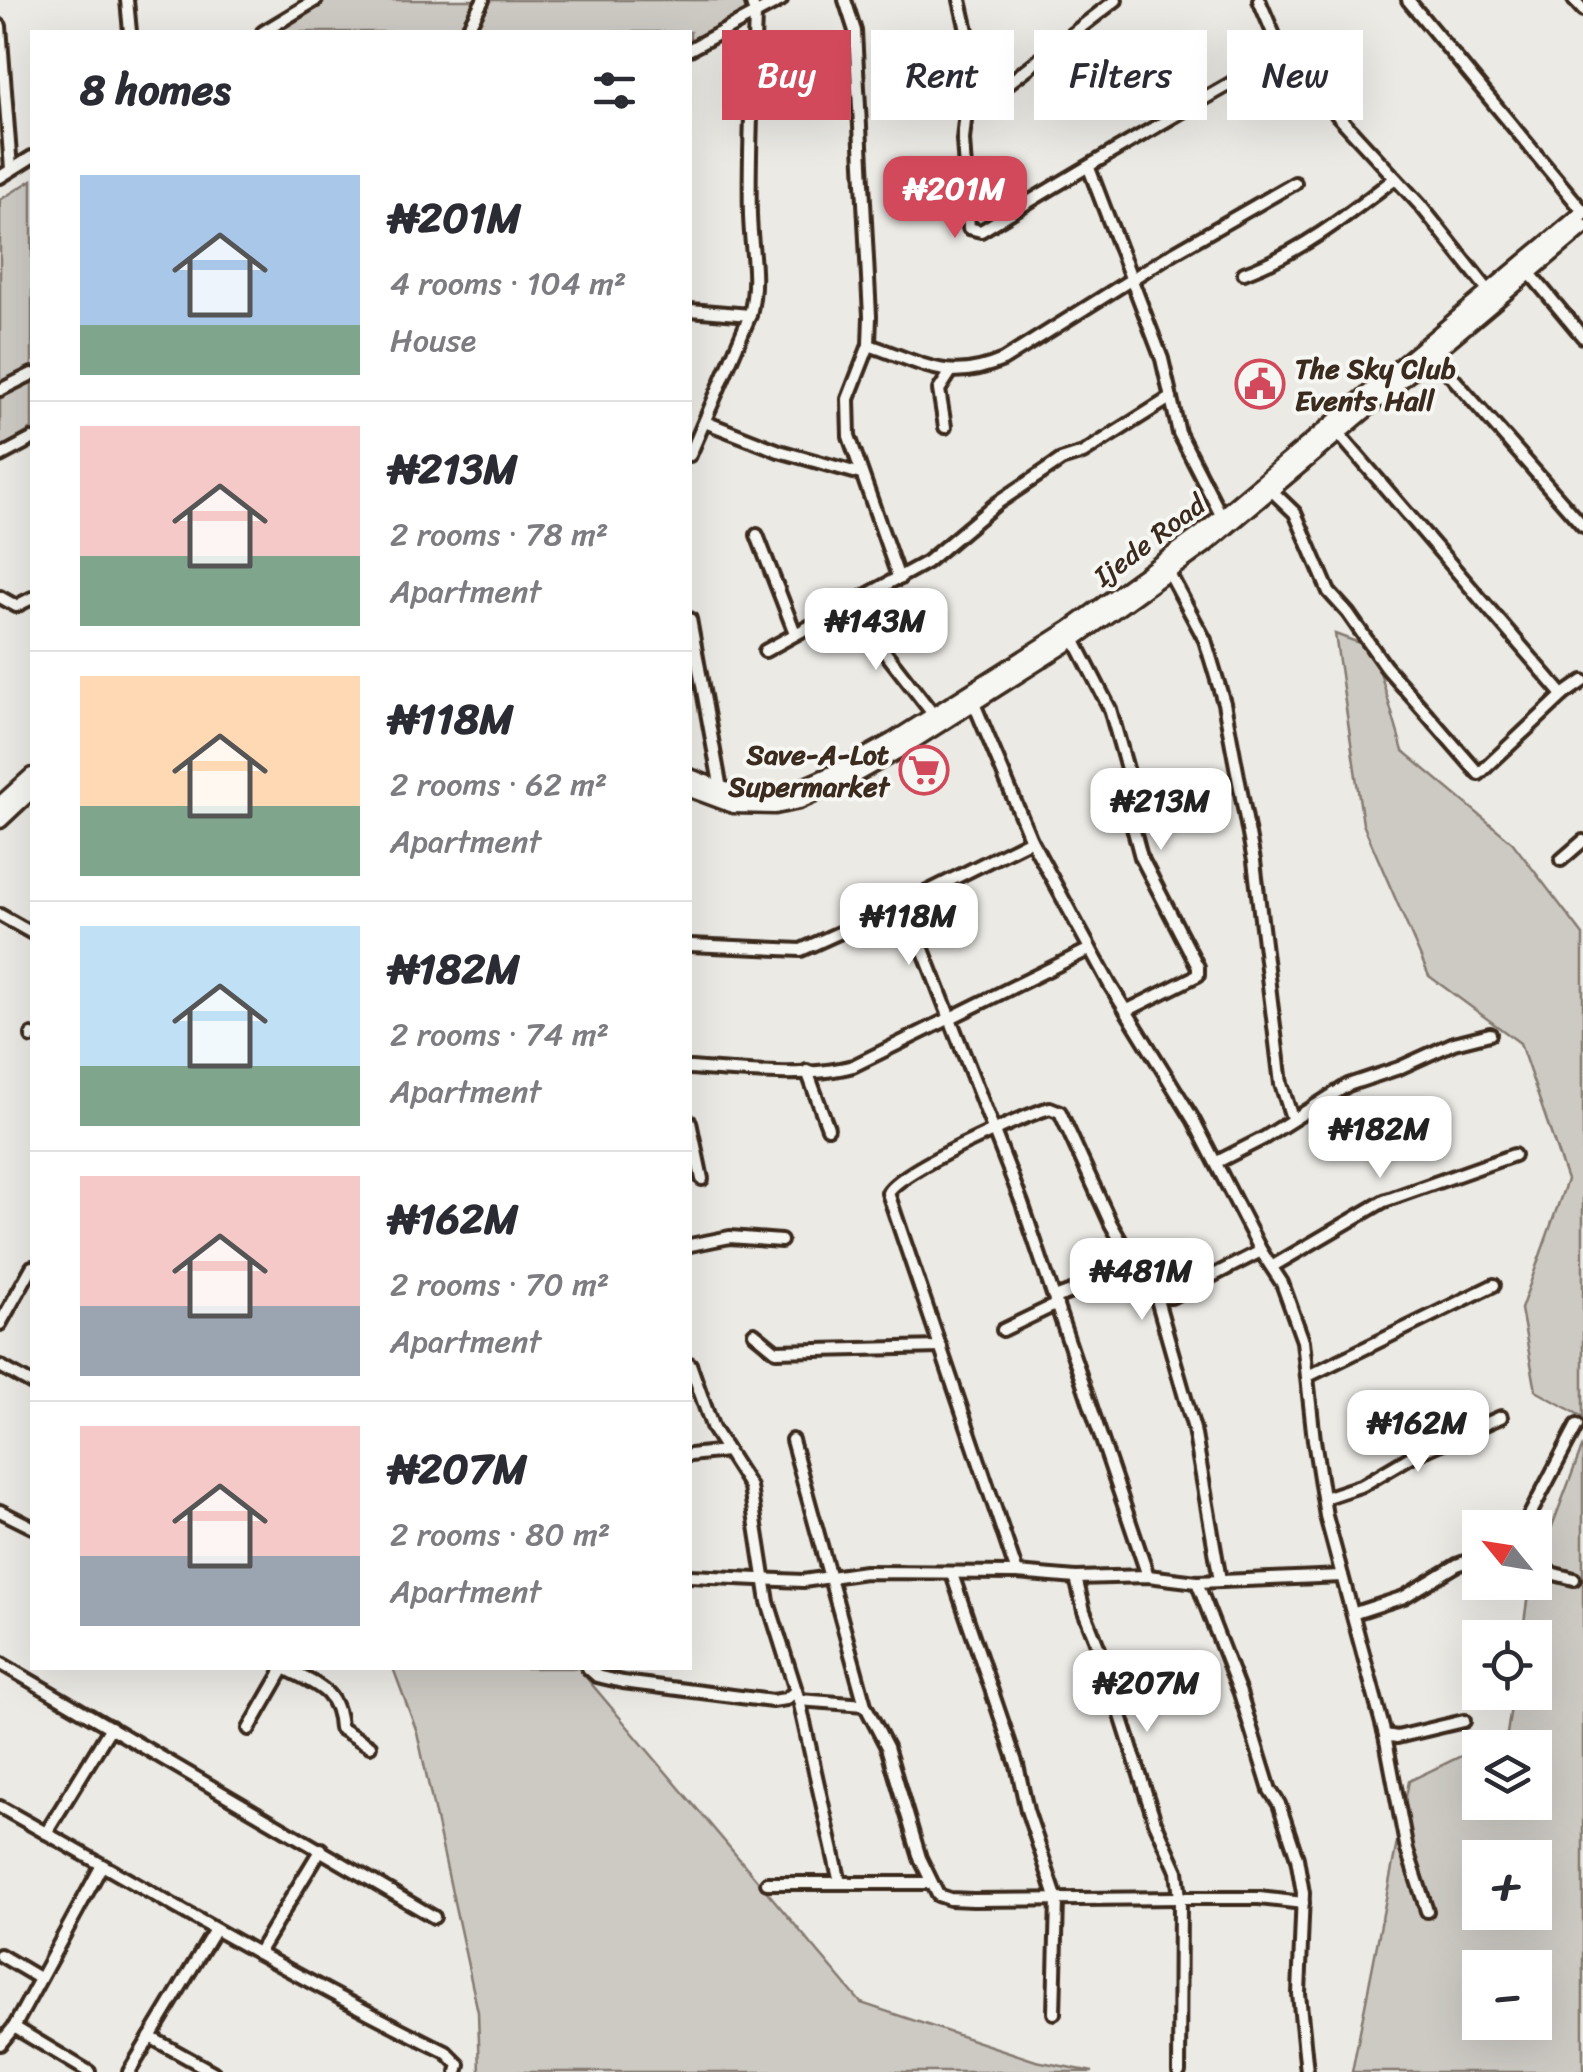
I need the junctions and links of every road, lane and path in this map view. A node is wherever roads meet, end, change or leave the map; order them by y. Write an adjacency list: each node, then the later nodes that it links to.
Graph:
1 (127, 0): 15 (street)
2 (316, 0): 16 (street)
3 (483, 0): 17 (street)
4 (751, 0): 13 (street)
5 (781, 0): 13 (street)
6 (846, 0): 40 (street)
7 (960, 0): 18 (street)
8 (1116, 0): 21 (street)
9 (1258, 0): 19 (street)
10 (1408, 0): 31 (street)
11 (1574, 0): 12 (street)
12 (1583, 10)
13 (755, 14): 20 (street); 38 (street)
14 (0, 26): 27 (street)
15 (130, 30)
16 (266, 30)
17 (467, 30)
18 (967, 30)
19 (1271, 30)
20 (692, 48)
21 (1014, 79)
22 (1227, 85): 26 (street)
23 (965, 120): 26 (street)
24 (1342, 120): 29 (street)
25 (30, 158): 27 (street)
26 (1089, 168): 35 (street)
27 (11, 169): 28 (street)
28 (0, 177)
29 (1394, 179): 34 (street); 36 (street)
30 (1295, 183): 35 (street)
31 (1583, 212): 36 (main road, Ijede Road)
32 (1583, 227): 33 (main road, Ijede Road)
33 (1528, 271): 39 (street); 41 (main road, Ijede Road)
34 (1244, 273)
35 (1131, 280): 42 (street); 45 (street)
36 (1488, 290): 54 (main road, Ijede Road)
37 (692, 310): 38 (street)
38 (750, 315): 46 (street)
39 (1583, 337)
40 (868, 345): 42 (street); 52 (street)
41 (1430, 352): 48 (main road, Ijede Road); 55 (street)
42 (950, 373): 47 (street)
43 (30, 375): 44 (street)
44 (0, 390)
45 (1170, 398): 54 (street); 58 (street)
46 (705, 422): 50 (street); 52 (street)
47 (945, 427)
48 (1339, 434): 53 (main road, Ijede Road); 67 (street)
49 (30, 440): 51 (street)
50 (692, 451)
51 (0, 456)
52 (861, 474): 58 (street)
53 (1272, 491): 57 (main road, Ijede Road); 67 (street)
54 (1222, 517): 69 (main road, Ijede Road)
55 (1583, 526)
56 (757, 535): 62 (street)
57 (1168, 570): 64 (main road, Ijede Road); 90 (street)
58 (899, 579): 61 (street)
59 (0, 598): 60 (street)
60 (30, 599)
61 (850, 607): 62 (street); 69 (street)
62 (795, 634): 65 (street)
63 (692, 636): 73 (street)
64 (1074, 639): 68 (main road, Ijede Road); 85 (street)
65 (766, 651)
66 (1583, 681): 67 (street)
67 (1564, 695)
68 (974, 701): 72 (main road, Ijede Road); 77 (street)
69 (933, 714): 73 (main road, Ijede Road)
70 (30, 778): 75 (main road)
71 (692, 779): 73 (main road, Ijede Road)
72 (692, 789)
73 (721, 790)
74 (30, 792): 76 (main road)
75 (0, 804)
76 (0, 820)
77 (1030, 840): 80 (street); 84 (street)
78 (1583, 841): 79 (street)
79 (1560, 860)
80 (906, 903): 83 (street); 86 (street)
81 (0, 915): 82 (street)
82 (30, 932)
83 (692, 944)
84 (1090, 949): 85 (street); 86 (street)
85 (1126, 1011): 95 (street)
86 (949, 1018): 89 (street); 93 (street)
87 (1490, 1034): 90 (street)
88 (692, 1068): 89 (street)
89 (806, 1071): 91 (street)
90 (1292, 1118): 95 (street)
91 (828, 1128)
92 (692, 1132): 96 (street)
93 (992, 1132): 101 (street); 105 (street); 109 (street)
94 (1514, 1154): 100 (street)
95 (1217, 1162): 99 (street)
96 (702, 1179)
97 (782, 1241): 98 (street)
98 (692, 1245)
99 (1261, 1251): 100 (street); 104 (street)
100 (1273, 1266): 112 (street)
101 (1136, 1268): 104 (street); 105 (street)
102 (30, 1271): 106 (street)
103 (1494, 1285): 112 (street)
104 (1156, 1297): 134 (street)
105 (1056, 1301): 107 (street); 129 (street)
106 (0, 1324)
107 (1003, 1330)
108 (754, 1333): 109 (street)
109 (941, 1347): 124 (street)
110 (0, 1366): 113 (street)
111 (692, 1370): 117 (street)
112 (1308, 1376): 119 (street)
113 (30, 1383)
114 (1501, 1417): 119 (street)
115 (1577, 1426): 120 (street)
116 (792, 1440): 127 (street)
117 (726, 1451): 118 (street); 131 (street)
118 (692, 1455)
119 (1324, 1498): 130 (street)
120 (1533, 1510)
121 (0, 1511): 122 (street)
122 (30, 1525)
123 (1462, 1563): 136 (street)
124 (1017, 1573): 126 (street); 132 (street)
125 (1552, 1573): 133 (street)
126 (952, 1574): 127 (street); 156 (street)
127 (830, 1575): 131 (street); 142 (street)
128 (692, 1576): 131 (street)
129 (1148, 1576): 132 (street); 135 (street)
130 (1342, 1576): 134 (street); 136 (street)
131 (764, 1578): 141 (street)
132 (1076, 1578): 155 (street)
133 (1574, 1578)
134 (1220, 1580): 135 (street)
135 (1197, 1582): 157 (street)
136 (1354, 1613): 146 (street)
137 (2, 1667): 144 (street)
138 (284, 1670): 145 (street)
139 (289, 1670): 147 (street)
140 (590, 1670): 141 (street)
141 (798, 1695): 142 (street); 153 (street)
142 (865, 1706): 154 (street)
143 (1464, 1721): 146 (street)
144 (111, 1727): 149 (street); 150 (street)
145 (249, 1729)
146 (1385, 1735): 158 (street)
147 (370, 1746)
148 (0, 1807): 149 (street)
149 (46, 1832): 151 (street)
150 (321, 1849): 159 (street); 161 (street)
151 (102, 1866): 160 (street); 163 (street)
152 (767, 1883): 153 (street)
153 (840, 1883): 154 (street)
154 (930, 1883): 156 (street)
155 (1180, 1898): 156 (street); 157 (street); 172 (street)
156 (1058, 1900): 164 (street)
157 (1303, 1903): 173 (street)
158 (1427, 1911)
159 (434, 1917)
160 (214, 1931): 161 (street); 166 (street)
161 (258, 1952): 171 (street)
162 (0, 1954): 163 (street)
163 (38, 1978): 165 (street)
164 (1054, 2013)
165 (14, 2027): 167 (street); 168 (street)
166 (150, 2037): 169 (street); 170 (street)
167 (0, 2044)
168 (89, 2072)
169 (128, 2072)
170 (214, 2072)
171 (457, 2072)
172 (1179, 2072)
173 (1306, 2072)

